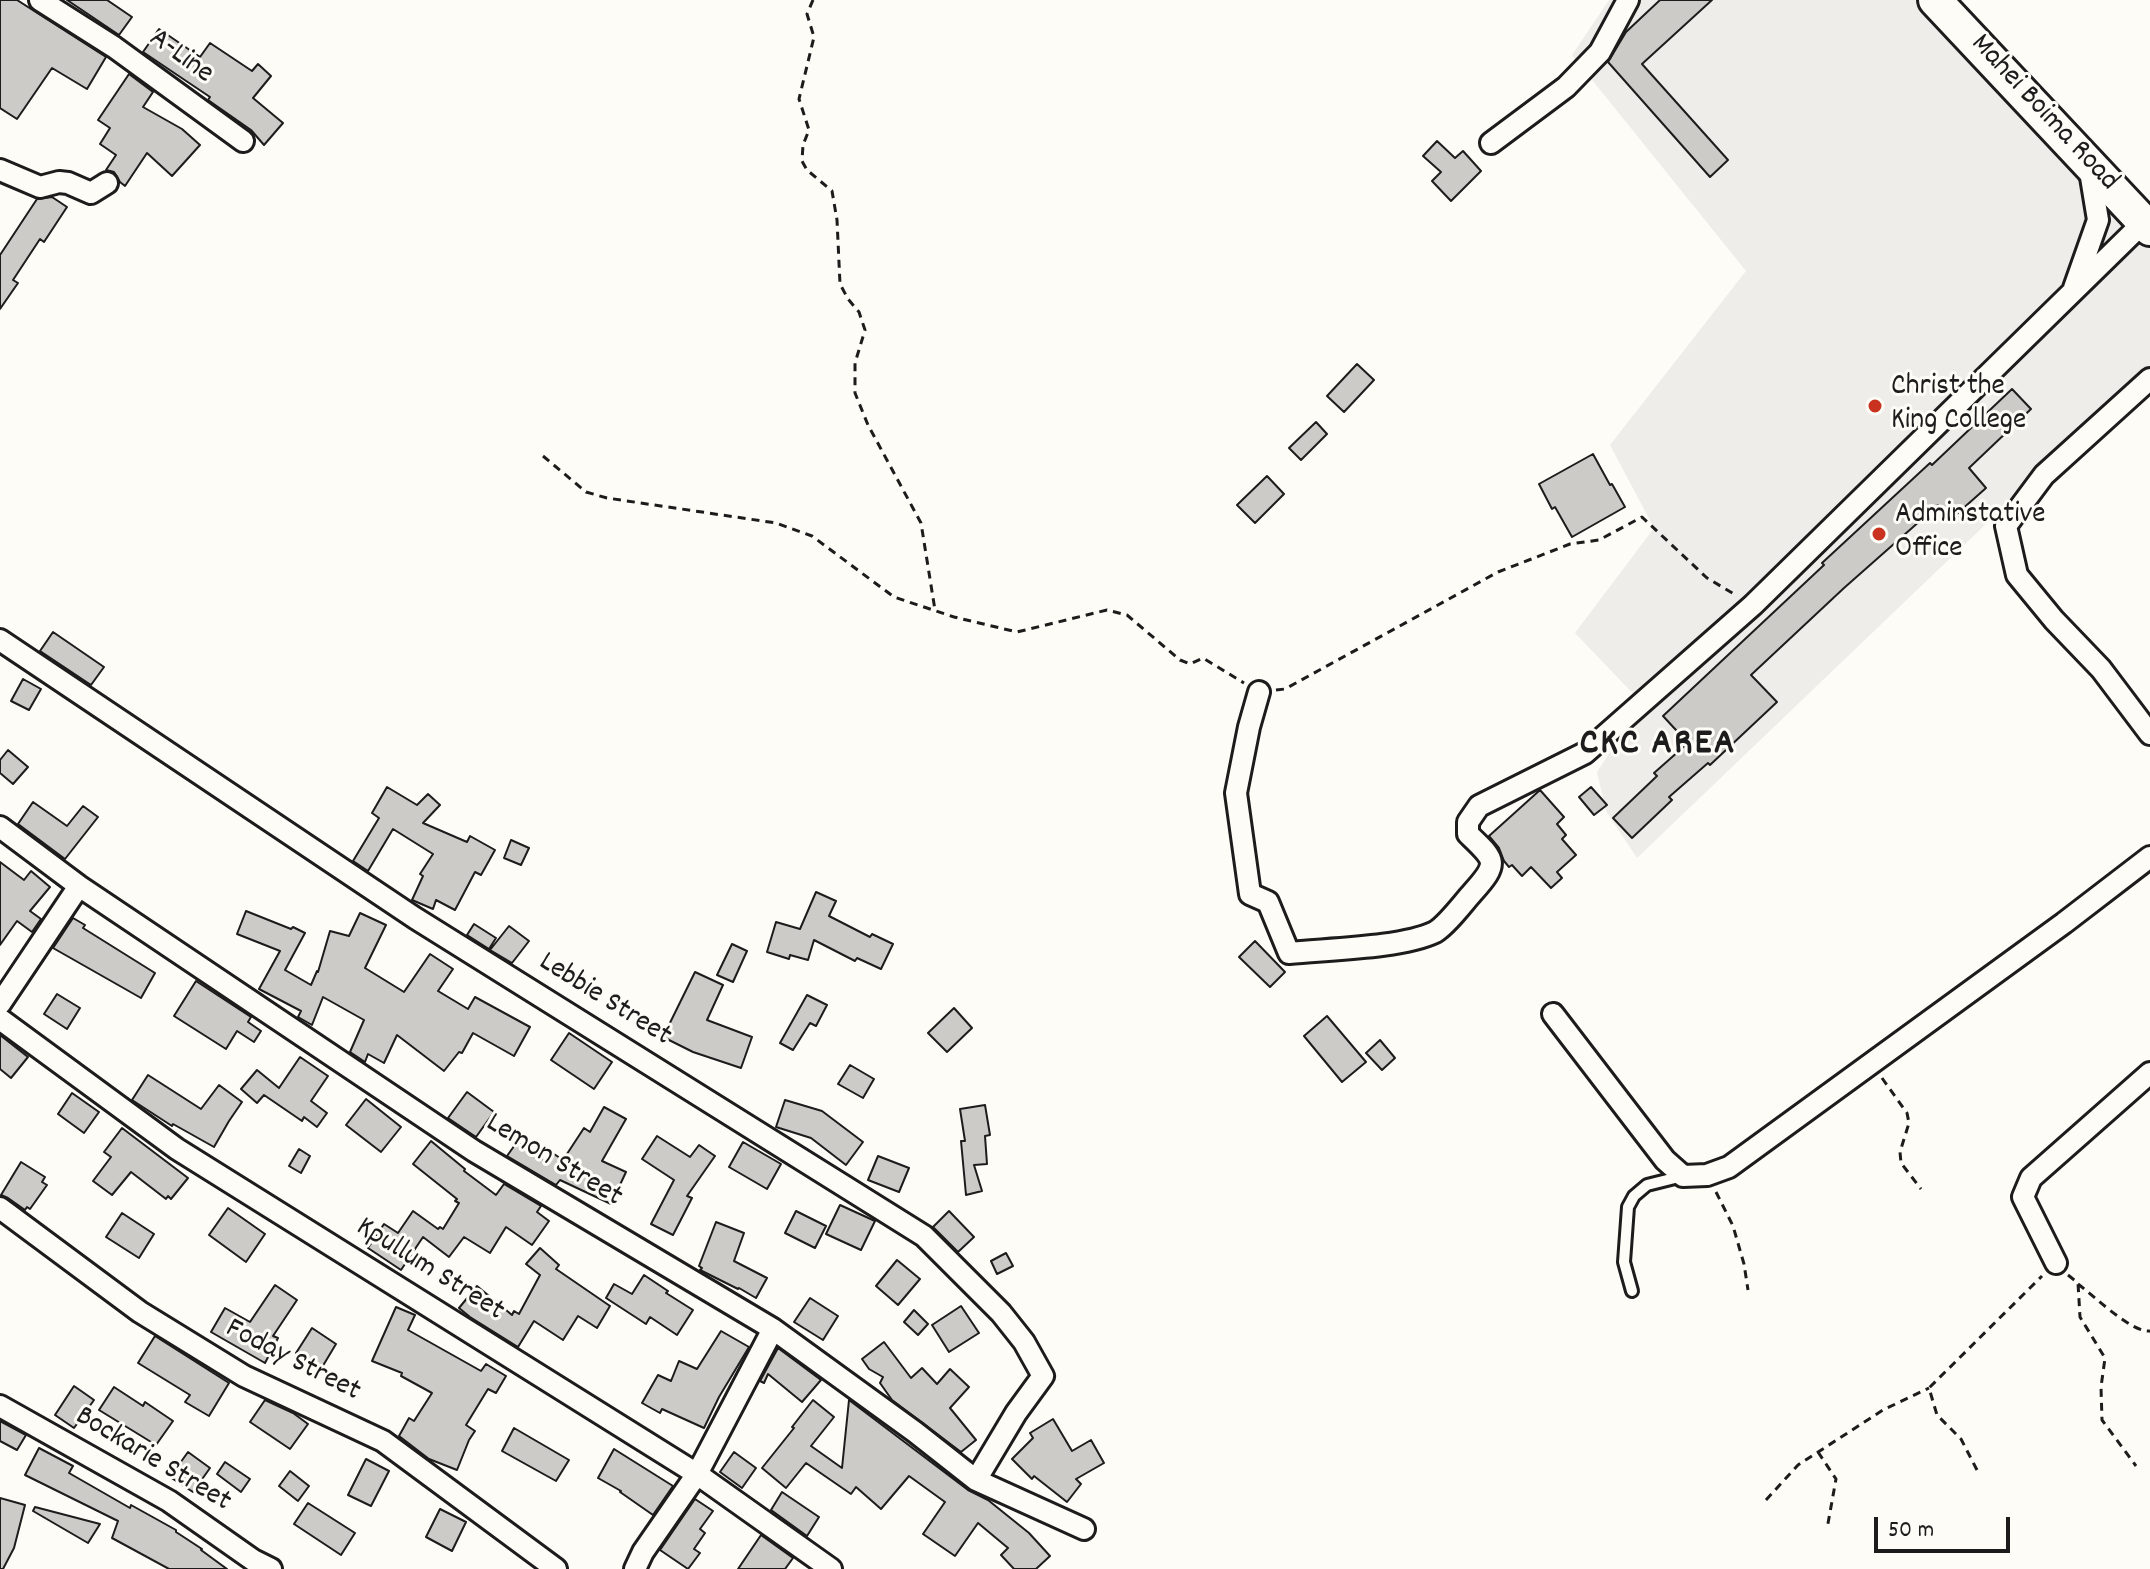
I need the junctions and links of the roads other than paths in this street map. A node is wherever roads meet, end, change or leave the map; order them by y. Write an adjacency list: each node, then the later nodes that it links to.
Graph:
1 (40, 0): 4 (street, A-Line)
2 (1628, 0): 5 (street)
3 (1935, 0): 6 (main road, Mahei Boima Road)
4 (243, 141)
5 (1491, 143)
6 (2089, 161): 9 (main road, Mahei Boima Road); 10 (street)
7 (0, 170): 8 (street)
8 (107, 183)
9 (2147, 226): 10 (street)
10 (2071, 295): 13 (street)
11 (2150, 379): 14 (street)
12 (0, 640): 29 (street, Lebbie Street)
13 (1259, 692)
14 (2150, 734)
15 (0, 827): 17 (street, Lemon Street)
16 (2150, 857): 22 (street)
17 (79, 886): 18 (street); 26 (street, Lemon Street)
18 (0, 1004)
19 (1553, 1014): 22 (street)
20 (0, 1019): 28 (street, Kpullum Street)
21 (2150, 1073): 24 (street)
22 (1683, 1176): 25 (lane)
23 (0, 1208): 32 (street, Foday Street)
24 (2056, 1263)
25 (1632, 1291)
26 (773, 1329): 28 (street); 29 (street, Lemon Street)
27 (0, 1406): 31 (street, Bockarie Street)
28 (697, 1474): 33 (street); 34 (street, Kpullum Street)
29 (976, 1480): 30 (street, Lemon Street)
30 (1084, 1529)
31 (271, 1569)
32 (556, 1569)
33 (635, 1569)
34 (831, 1569)

